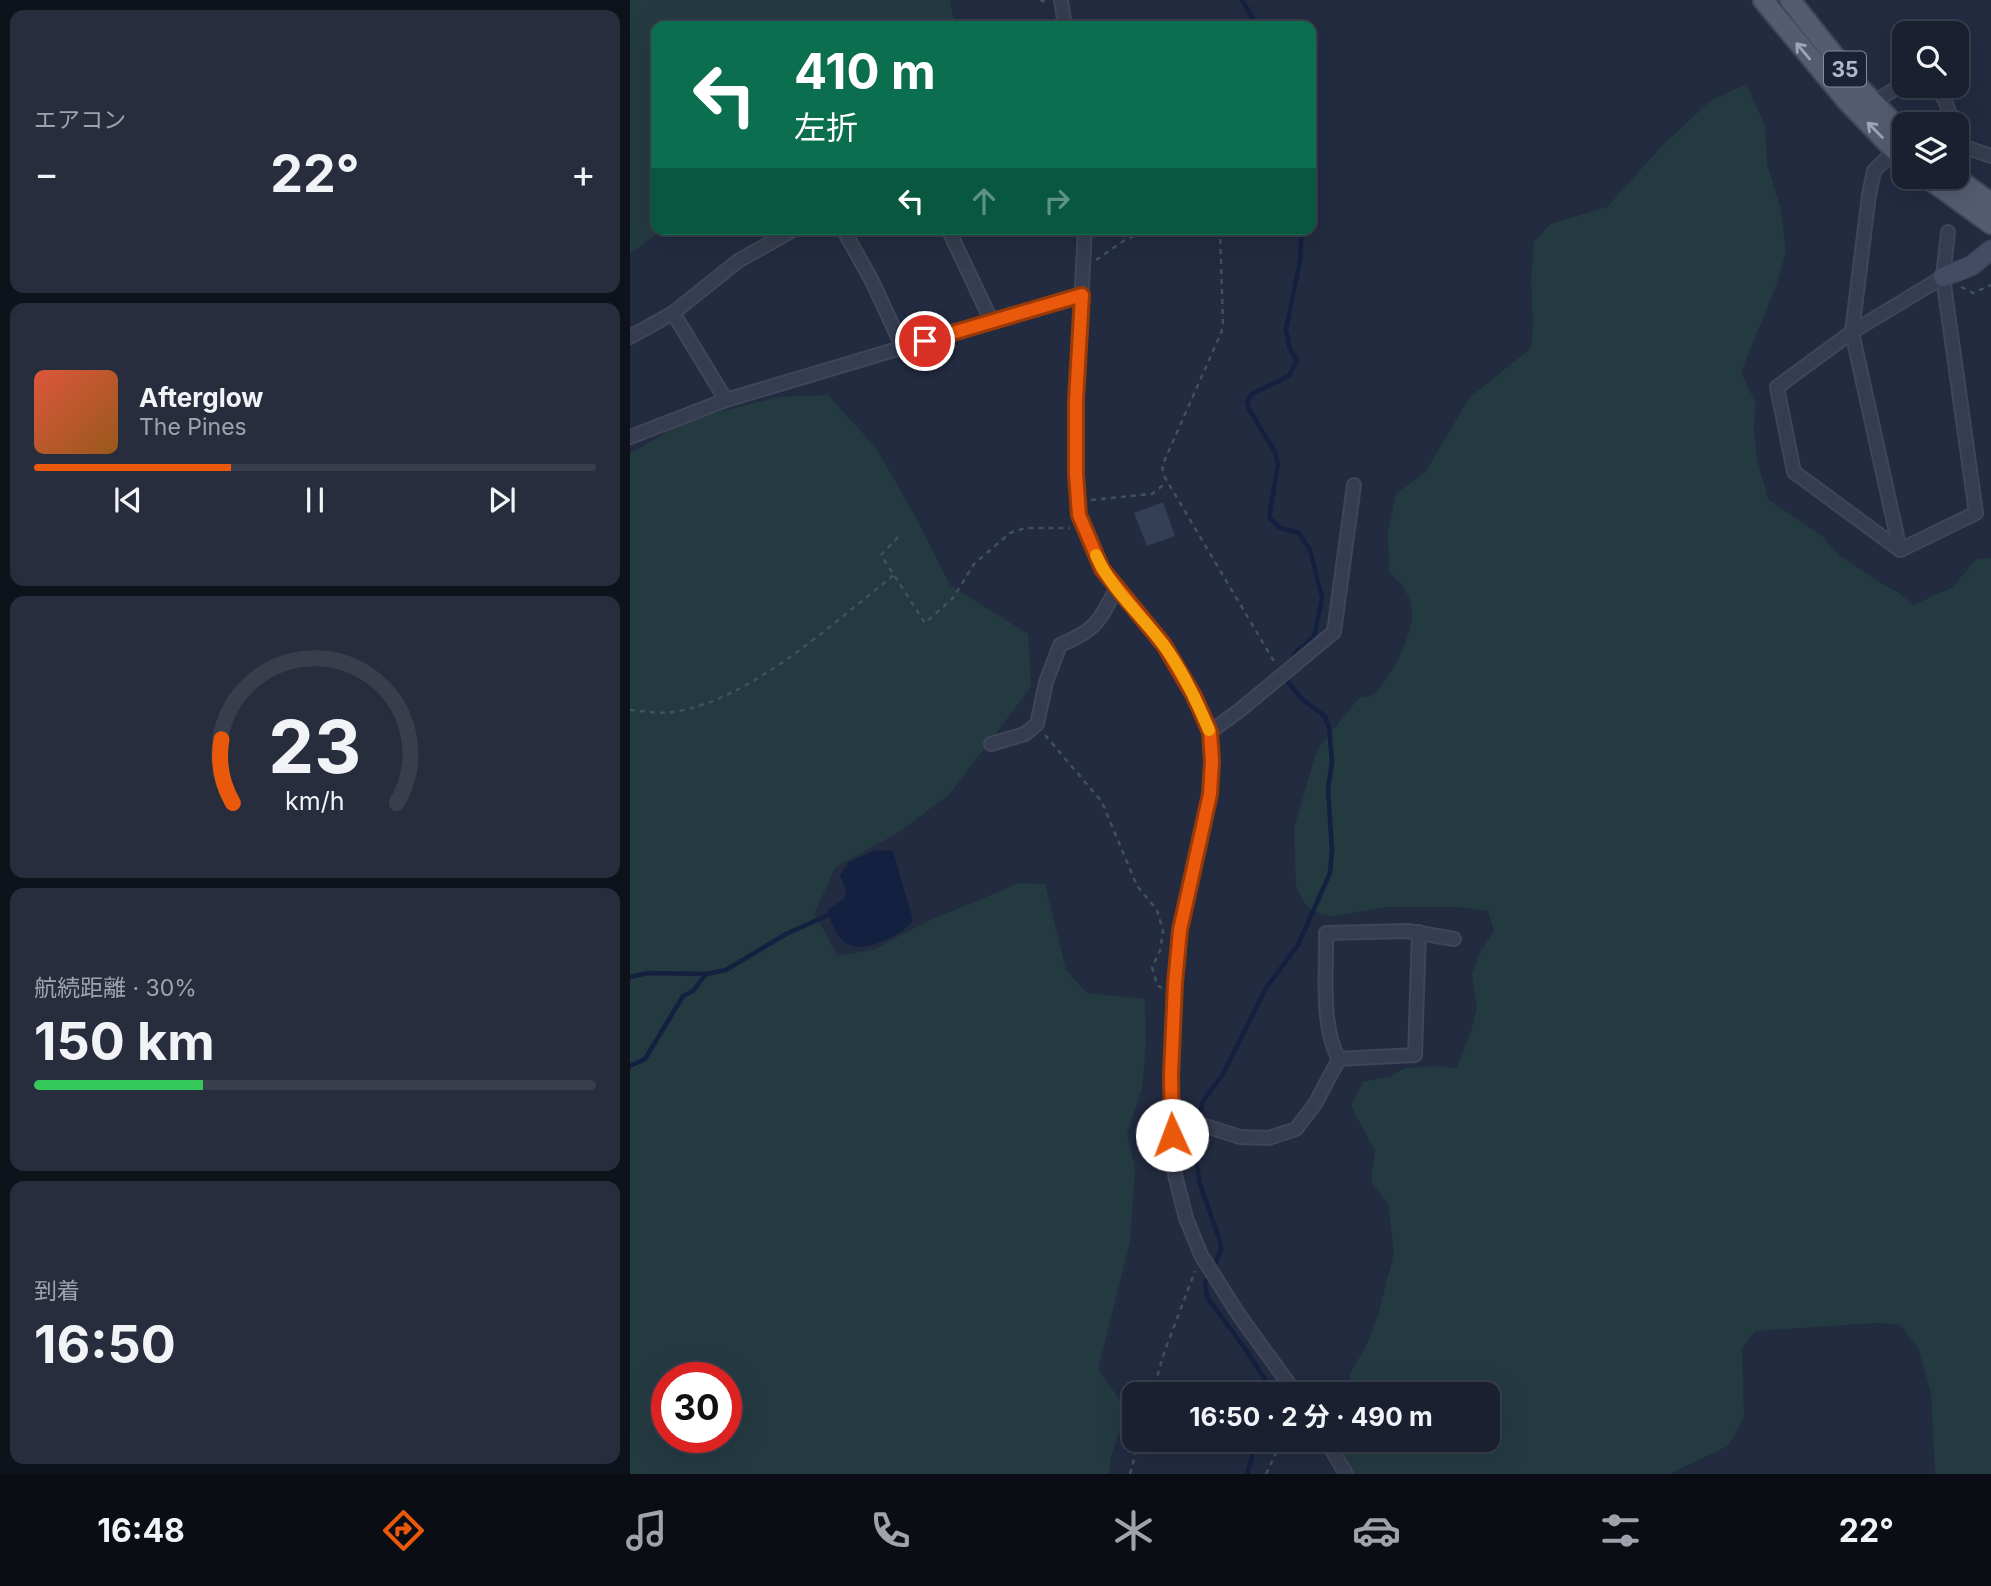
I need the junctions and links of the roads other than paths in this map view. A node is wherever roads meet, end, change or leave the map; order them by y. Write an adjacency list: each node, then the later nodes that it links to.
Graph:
1 (1061, 0): 4 (street)
2 (1763, 0): 8 (main road, 35, one-way to 2)
3 (1790, 0): 6 (main road, 35)
4 (1064, 21)
5 (1892, 91): 6 (street)
6 (1873, 103): 7 (main road, 35)
7 (1892, 134)
8 (1892, 140)
9 (1969, 148): 11 (street)
10 (1892, 155): 26 (street)
11 (1991, 156)
12 (1969, 187): 14 (main road)
13 (1943, 189): 15 (main road)
14 (1991, 203)
15 (1991, 224)
16 (1948, 232): 22 (street)
17 (784, 235): 24 (street)
18 (846, 235): 28 (street)
19 (951, 235): 25 (street)
20 (1085, 235): 23 (street)
21 (1991, 250): 22 (street)
22 (1950, 274): 26 (street); 32 (street)
23 (1082, 295): 25 (street); 33 (street)
24 (673, 313): 27 (street); 29 (street)
25 (992, 322): 28 (street)
26 (1852, 332): 32 (street); 32 (street)
27 (630, 337)
28 (903, 348): 29 (street)
29 (726, 400): 30 (street)
30 (630, 437)
31 (1354, 485): 34 (street)
32 (1900, 550)
33 (1116, 589): 34 (street); 35 (street)
34 (1210, 732): 39 (street)
35 (991, 744)
36 (1419, 933): 37 (street); 38 (street); 38 (street)
37 (1454, 939)
38 (1339, 1059): 39 (street)
39 (1171, 1115): 40 (street)
40 (1288, 1382)
41 (1333, 1452): 42 (street)
42 (1346, 1474)

